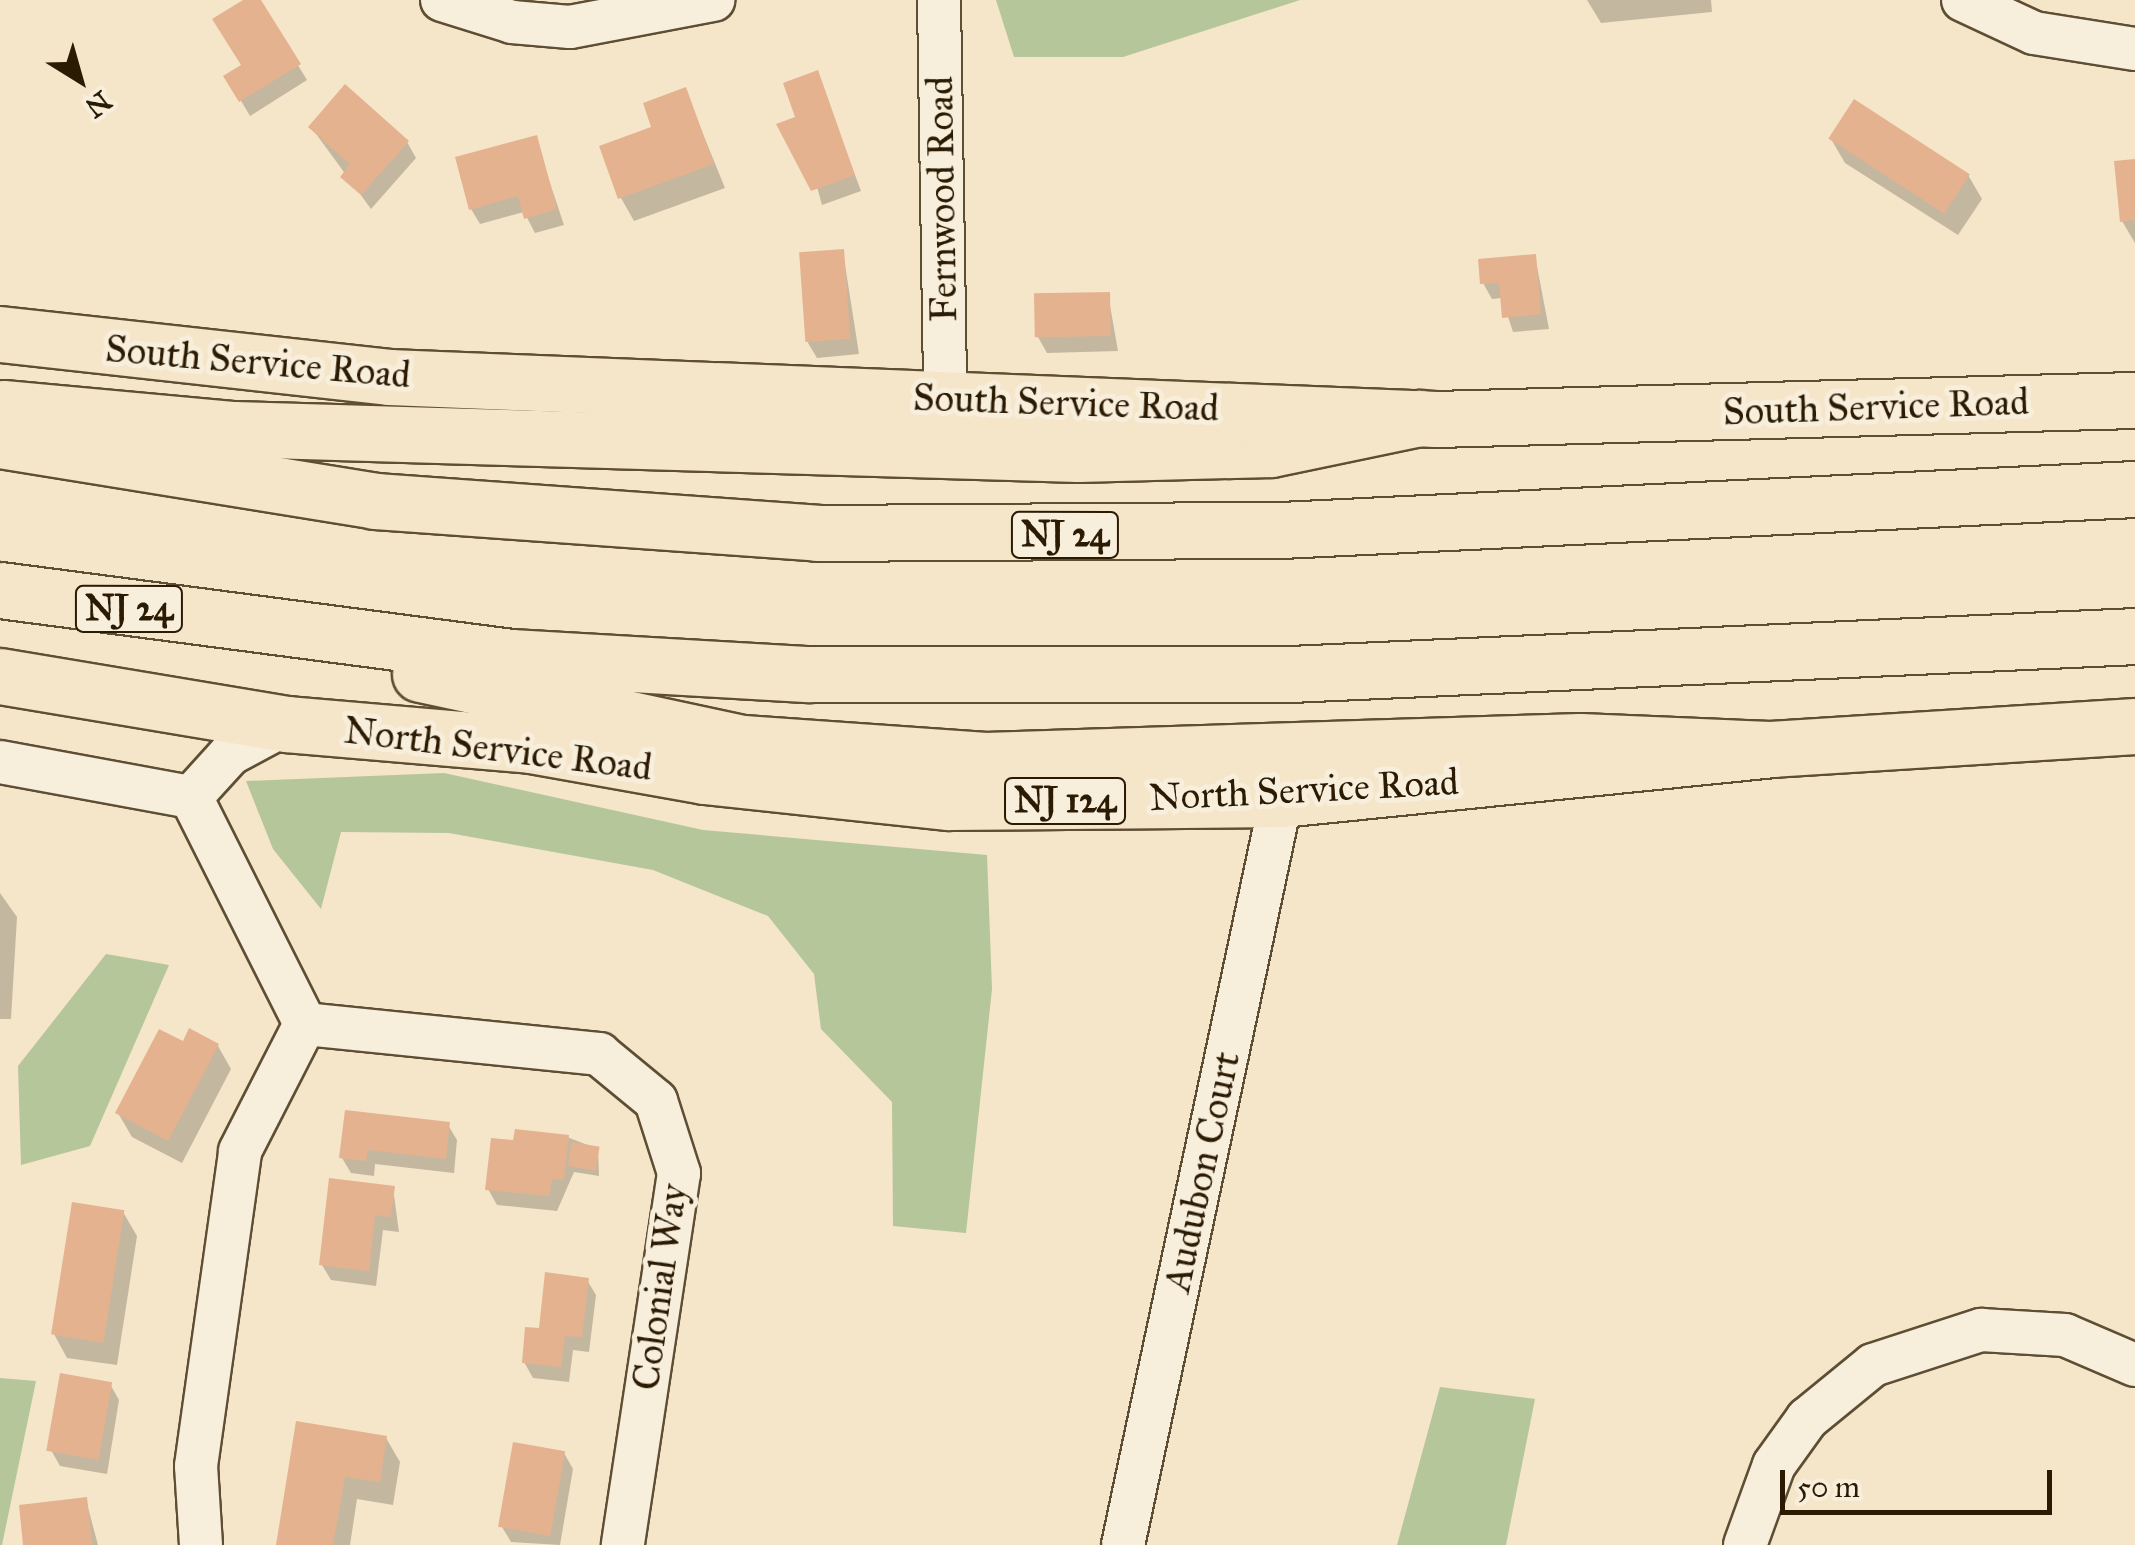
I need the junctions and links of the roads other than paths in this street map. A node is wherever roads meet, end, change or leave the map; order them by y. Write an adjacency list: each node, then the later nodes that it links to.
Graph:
1 (442, 0): 2 (street)
2 (713, 0)
3 (939, 0): 7 (street, Fernwood Road)
4 (1963, 0): 5 (street)
5 (2135, 49)
6 (0, 334): 7 (main road, South Service Road)
7 (945, 397): 10 (main road, South Service Road)
8 (2135, 400): 10 (main road, South Service Road)
9 (0, 408): 10 (main road)
10 (1420, 418)
11 (0, 440): 12 (main road, NJ 24)
12 (2135, 489)
13 (0, 590): 14 (main road, NJ 24)
14 (258, 629): 15 (main road, NJ 24); 19 (main road)
15 (2135, 636)
16 (0, 676): 17 (main road, North Service Road / NJ 124)
17 (286, 724): 21 (street); 22 (main road, North Service Road / NJ 124)
18 (2135, 726): 19 (main road, North Service Road / NJ 124)
19 (1770, 749): 22 (main road, North Service Road / NJ 124)
20 (0, 762): 21 (street)
21 (191, 798): 23 (street)
22 (1281, 800): 27 (street, Audubon Court)
23 (305, 1024): 25 (street); 26 (street, Colonial Way)
24 (2135, 1365): 28 (street)
25 (201, 1545)
26 (623, 1545)
27 (1123, 1545)
28 (1745, 1545)

